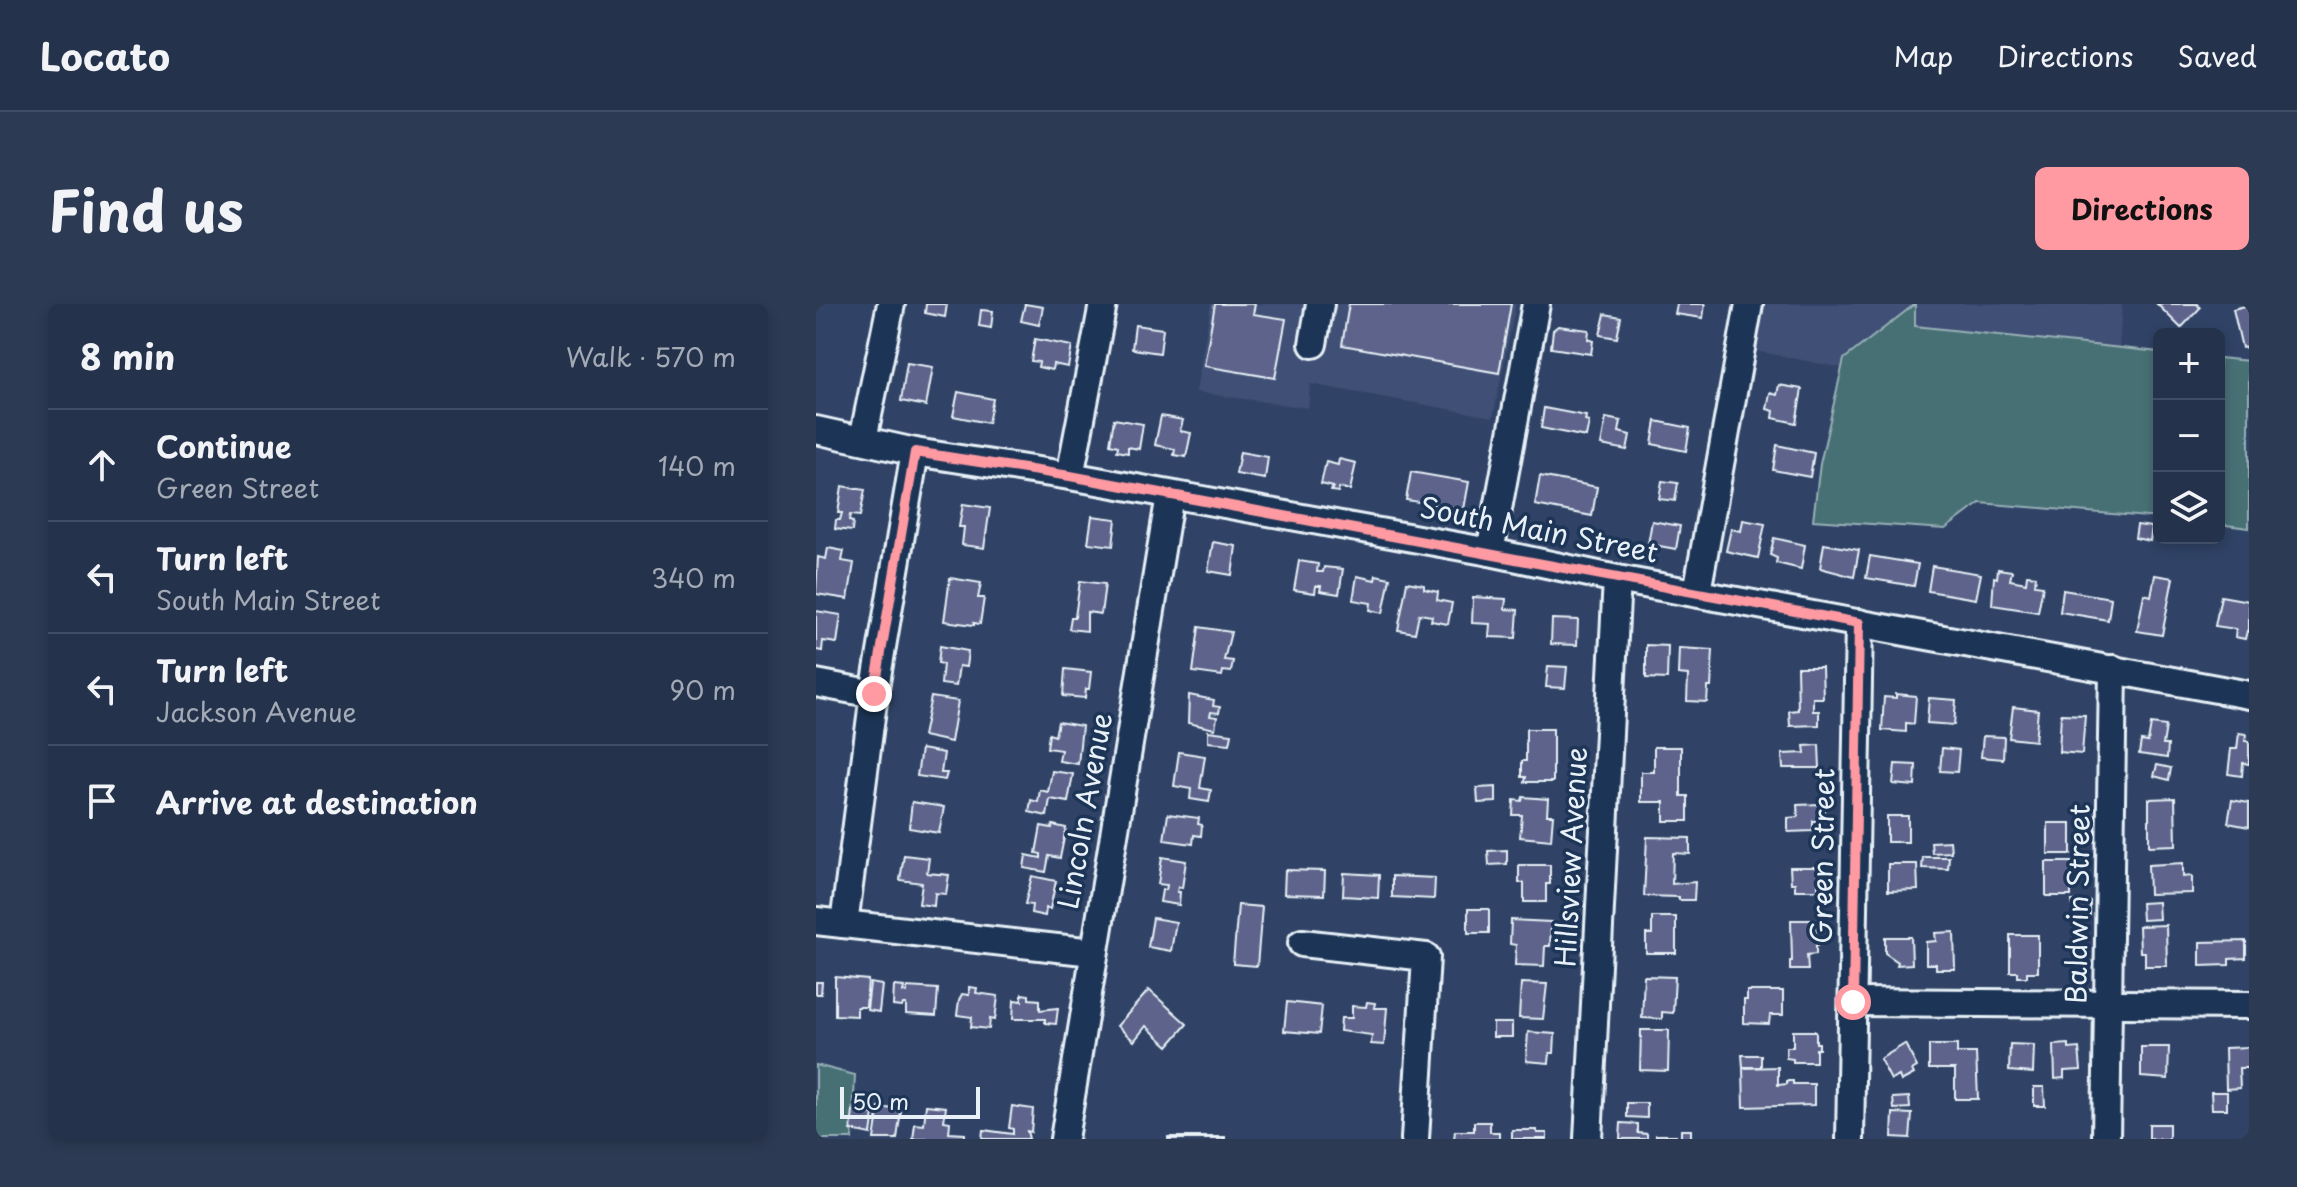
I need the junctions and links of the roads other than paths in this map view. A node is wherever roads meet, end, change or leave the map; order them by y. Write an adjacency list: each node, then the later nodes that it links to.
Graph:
1 (891, 304): 8 (street)
2 (1103, 304): 10 (street)
3 (1320, 304): 6 (street)
4 (1536, 304): 12 (street)
5 (1749, 304): 14 (street)
6 (1313, 344)
7 (816, 430): 8 (street, South Main Street)
8 (863, 439): 9 (street, South Main Street)
9 (915, 452): 10 (street, South Main Street); 18 (street)
10 (1070, 476): 11 (street, South Main Street)
11 (1170, 495): 12 (street, South Main Street); 23 (street, Lincoln Avenue)
12 (1490, 552): 13 (street, South Main Street)
13 (1617, 579): 14 (street, South Main Street); 29 (street, Hillsview Avenue)
14 (1697, 592): 15 (street, South Main Street)
15 (1859, 623): 16 (street, South Main Street); 24 (street, Green Street)
16 (2113, 669): 19 (street, South Main Street); 25 (street, Baldwin Street)
17 (816, 683): 18 (street)
18 (874, 694): 21 (street)
19 (2249, 695)
20 (816, 921): 21 (street)
21 (844, 924): 23 (street)
22 (1302, 943): 28 (street)
23 (1093, 952): 27 (street, Lincoln Avenue)
24 (1853, 1002): 25 (street); 30 (street, Green Street)
25 (2108, 1005): 26 (street); 31 (street, Baldwin Street)
26 (2249, 1005)
27 (1064, 1139)
28 (1415, 1139)
29 (1588, 1139)
30 (1850, 1139)
31 (2106, 1139)

